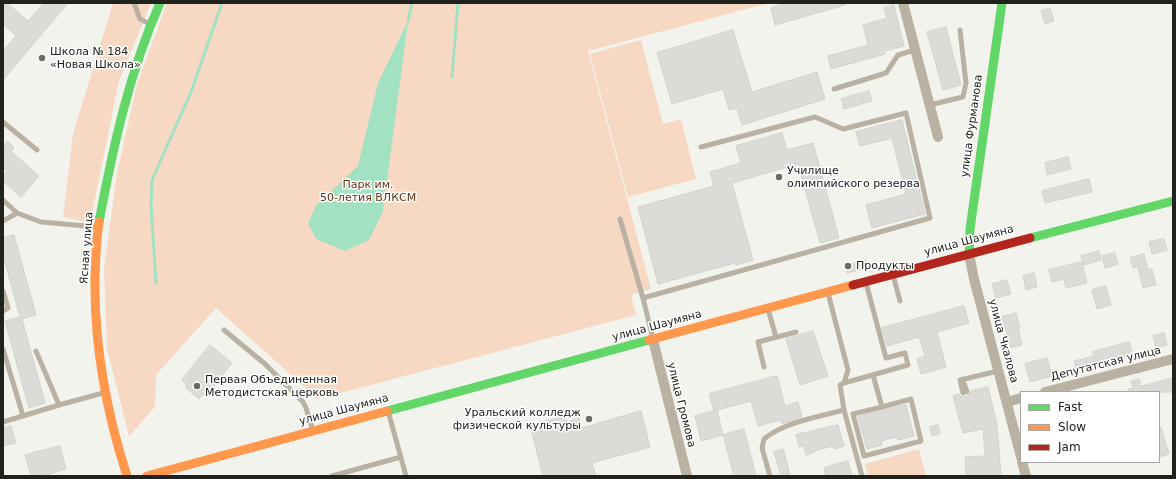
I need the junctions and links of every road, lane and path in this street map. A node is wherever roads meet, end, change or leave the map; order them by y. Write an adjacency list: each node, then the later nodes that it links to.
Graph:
1 (134, 3): 5 (lane)
2 (160, 3): 5 (street, Ясная улица)
3 (903, 3): 7 (street)
4 (1002, 3): 20 (street, улица Фурманова)
5 (150, 24): 19 (street, Ясная улица)
6 (960, 30): 9 (lane)
7 (915, 50): 8 (lane); 9 (street)
8 (834, 89)
9 (929, 105): 11 (street)
10 (3, 122): 13 (lane)
11 (938, 137)
12 (701, 147): 25 (lane)
13 (37, 150)
14 (3, 200): 16 (lane)
15 (1173, 201): 20 (street, улица Шаумяна)
16 (17, 213): 18 (lane); 19 (lane)
17 (620, 219): 25 (lane)
18 (3, 221)
19 (98, 227): 41 (street, Ясная улица)
20 (969, 254): 21 (street, улица Шаумяна); 37 (street, улица Чкалова)
21 (893, 274): 22 (street, улица Шаумяна); 26 (lane)
22 (866, 282): 24 (street, улица Шаумяна); 38 (lane)
23 (3, 291): 28 (lane)
24 (827, 292): 27 (street, улица Шаумяна); 39 (lane)
25 (643, 298): 32 (lane)
26 (900, 301)
27 (768, 308): 31 (lane); 32 (street, улица Шаумяна)
28 (3, 311)
29 (224, 330): 51 (lane)
30 (796, 332): 31 (lane)
31 (776, 337): 36 (lane)
32 (653, 340): 48 (street, улица Шаумяна); 59 (street, улица Громова)
33 (3, 349): 49 (lane)
34 (36, 351): 45 (lane)
35 (1173, 359): 40 (street, Депутатская улица)
36 (764, 367)
37 (998, 371): 42 (lane); 44 (street, улица Чкалова)
38 (873, 375): 39 (lane); 46 (lane)
39 (844, 383): 47 (lane)
40 (1049, 391)
41 (103, 392): 45 (lane); 55 (street, Ясная улица)
42 (965, 393)
43 (1020, 398): 44 (street)
44 (1007, 402): 52 (street, улица Чкалова)
45 (59, 405): 49 (lane)
46 (882, 407): 46 (lane)
47 (844, 410): 60 (lane); 61 (lane)
48 (388, 411): 51 (street, улица Шаумяна); 53 (lane)
49 (23, 416): 50 (lane)
50 (3, 422)
51 (313, 432): 56 (street, улица Шаумяна)
52 (1020, 453)
53 (401, 457): 57 (lane); 58 (lane)
54 (1022, 463): 62 (street)
55 (127, 476)
56 (147, 476)
57 (332, 476)
58 (406, 476)
59 (687, 476)
60 (770, 476)
61 (862, 476)
62 (1026, 476)

